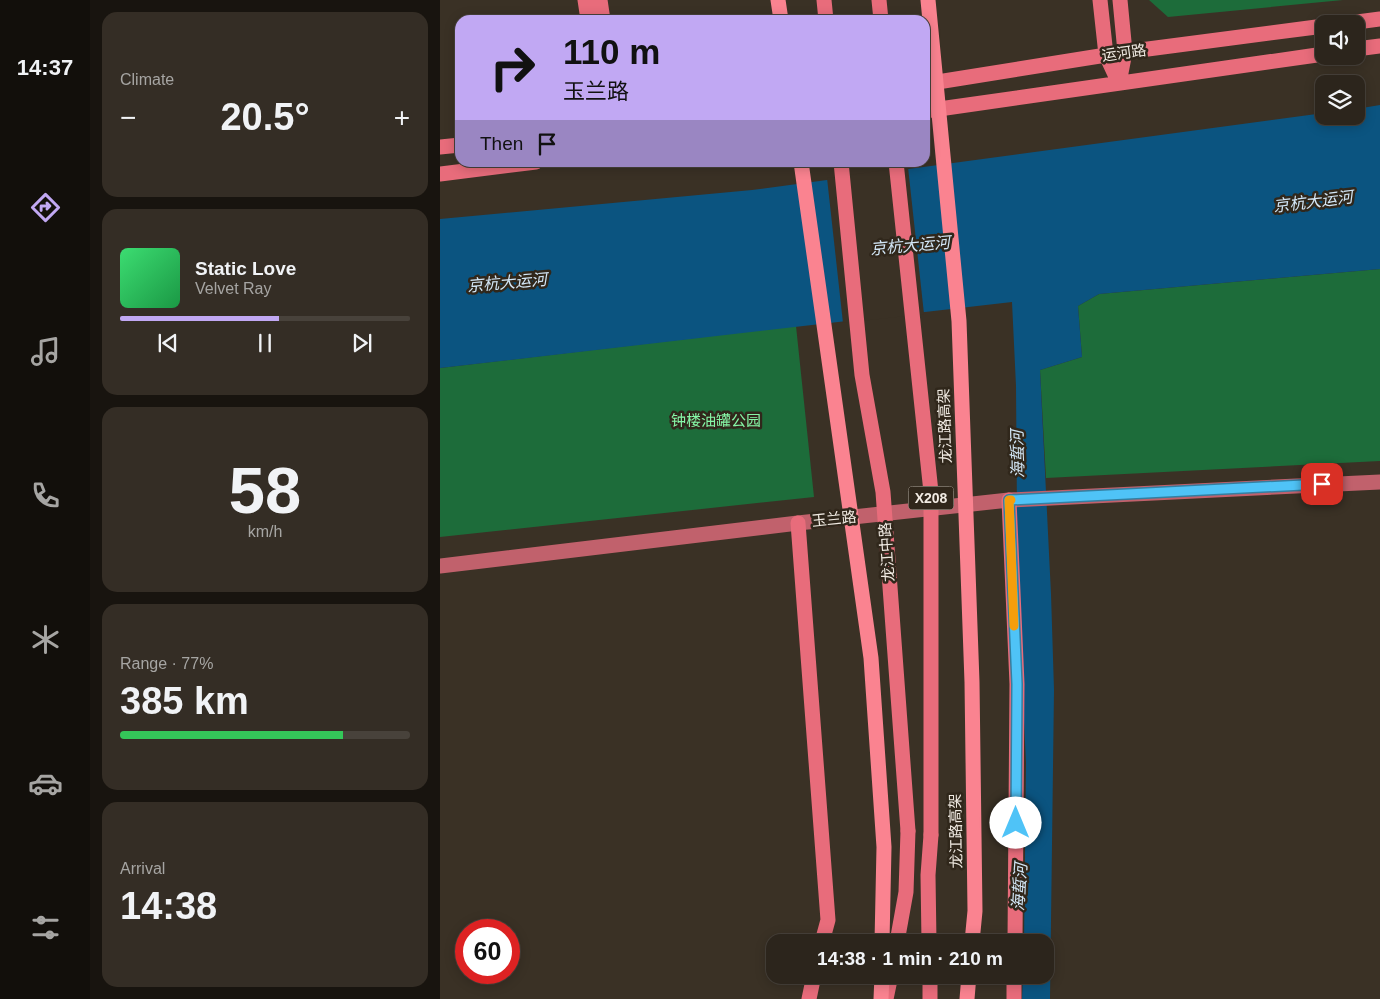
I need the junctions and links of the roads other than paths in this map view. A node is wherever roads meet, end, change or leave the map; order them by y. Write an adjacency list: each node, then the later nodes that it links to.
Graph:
1 (585, 0): 9 (main road)
2 (600, 0): 10 (main road)
3 (778, 0): 11 (highway)
4 (824, 0): 12 (main road)
5 (879, 0): 13 (main road)
6 (928, 0): 14 (highway, 龙江路高架, bridge)
7 (1100, 0): 22 (main road)
8 (1120, 0): 21 (main road)
9 (587, 15)
10 (602, 15)
11 (780, 15)
12 (826, 15)
13 (880, 15)
14 (929, 15)
15 (1380, 19): 17 (main road)
16 (930, 21): 42 (highway, 龙江路高架, bridge)
17 (1365, 21)
18 (1315, 27): 21 (main road, 运河路)
19 (1380, 46): 20 (main road)
20 (1365, 48)
21 (1125, 52): 22 (main road, 运河路); 25 (main road)
22 (1106, 55): 24 (main road, 运河路); 25 (main road)
23 (1315, 55): 25 (main road, 运河路)
24 (930, 83)
25 (1119, 83): 26 (main road, 运河路)
26 (930, 110)
27 (455, 146): 28 (main road)
28 (440, 147)
29 (496, 167): 33 (main road)
30 (802, 167): 39 (highway, bridge)
31 (841, 167): 40 (main road, 龙江中路, bridge)
32 (897, 167): 41 (main road, X208, bridge)
33 (440, 174)
34 (1380, 482): 35 (street, 玉兰路)
35 (1012, 500): 36 (street, 玉兰路); 43 (main road)
36 (798, 523): 37 (street, 玉兰路); 38 (main road)
37 (440, 566)
38 (824, 934)
39 (882, 934)
40 (898, 934)
41 (929, 934)
42 (973, 934)
43 (1015, 934)
44 (812, 984): 50 (main road)
45 (882, 984): 51 (highway)
46 (889, 984): 52 (main road)
47 (930, 984): 53 (main road)
48 (968, 984): 54 (highway)
49 (1014, 984): 55 (main road)
50 (809, 999)
51 (881, 999)
52 (886, 999)
53 (930, 999)
54 (967, 999)
55 (1014, 999)

